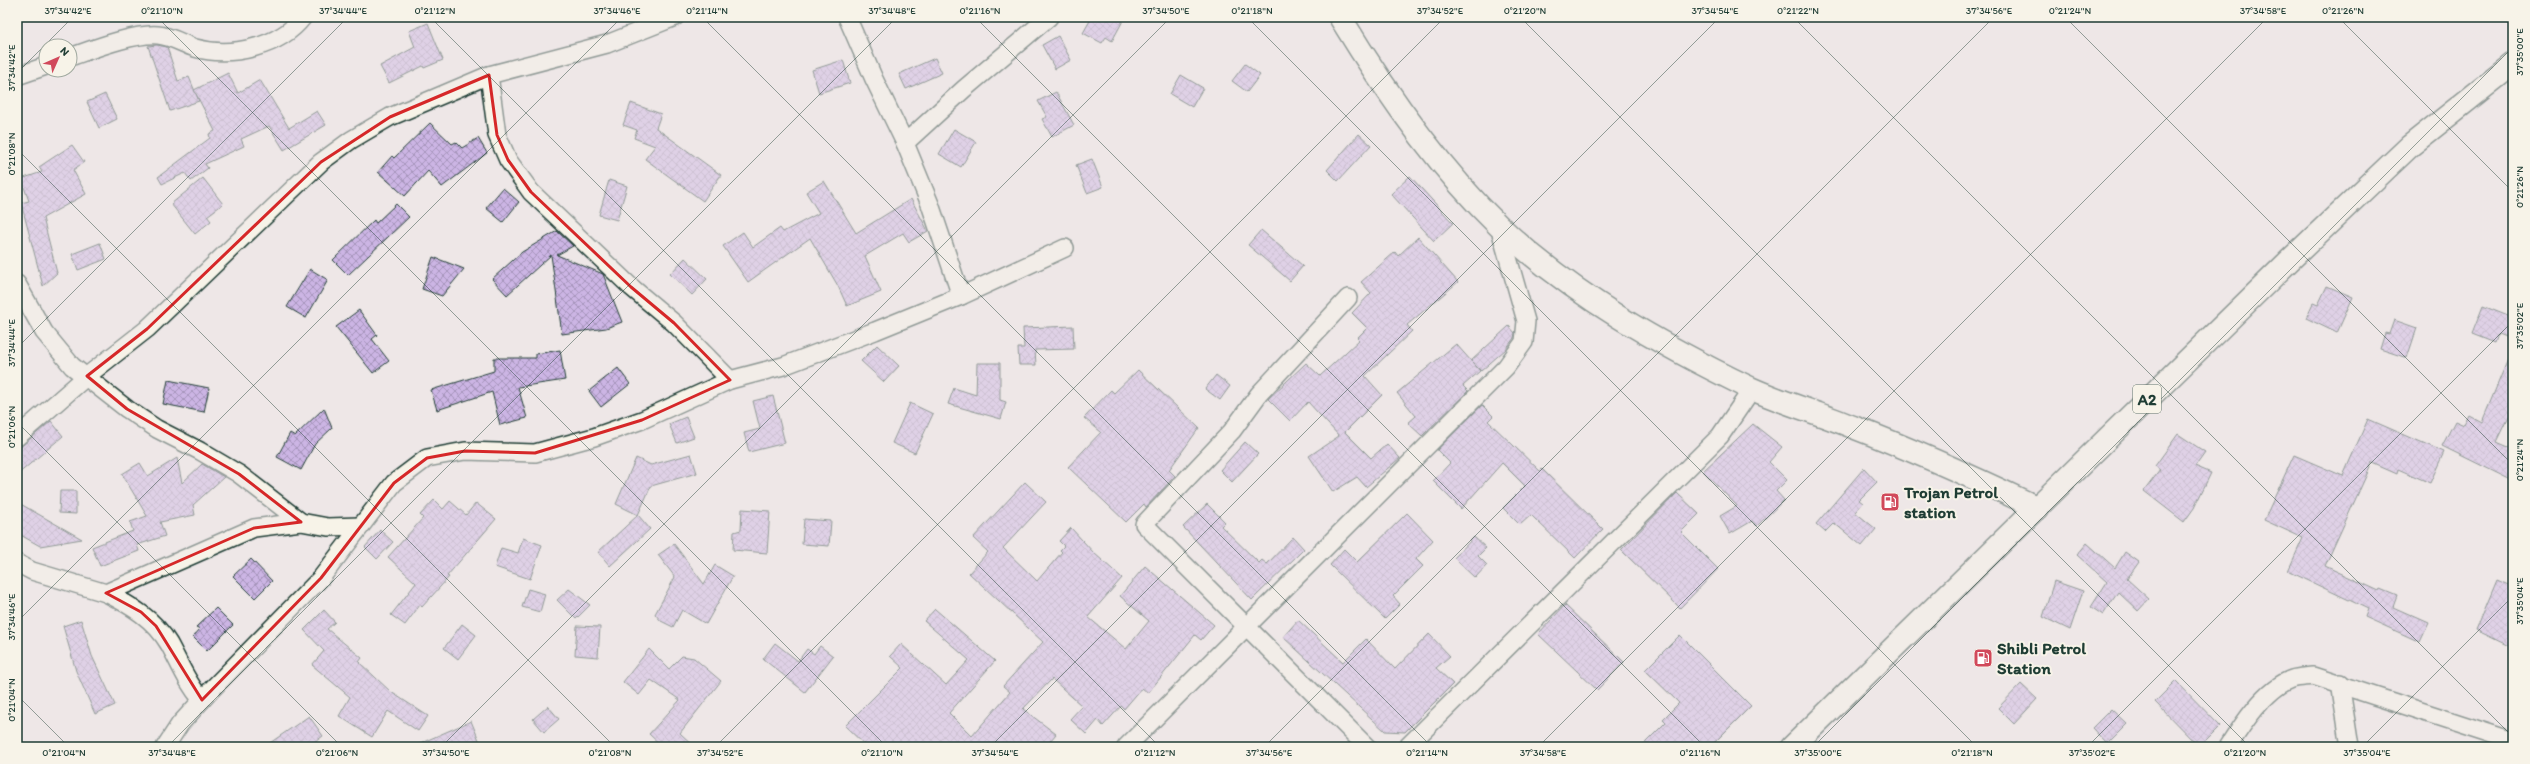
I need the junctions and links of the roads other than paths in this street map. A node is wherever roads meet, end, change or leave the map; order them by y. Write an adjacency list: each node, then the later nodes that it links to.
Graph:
1 (303, 17): 6 (street)
2 (675, 17): 9 (street)
3 (847, 17): 11 (street)
4 (1049, 17): 11 (street)
5 (1340, 17): 12 (main road)
6 (78, 55)
7 (2513, 64): 21 (main road, A2)
8 (38, 69): 10 (street)
9 (489, 75): 17 (street); 18 (street)
10 (17, 76)
11 (905, 144): 15 (street)
12 (1499, 226): 19 (main road); 26 (street)
13 (1065, 248): 15 (street)
14 (17, 284): 17 (street)
15 (961, 296): 18 (street)
16 (1348, 298): 26 (street)
17 (87, 376): 20 (street); 22 (street)
18 (730, 380): 23 (street)
19 (1752, 389): 21 (main road); 33 (street)
20 (17, 437)
21 (2038, 508): 34 (main road, A2)
22 (301, 522): 23 (street); 25 (street)
23 (360, 526): 28 (street)
24 (17, 563): 25 (street)
25 (106, 593): 28 (street)
26 (1245, 626): 31 (street); 32 (street)
27 (2340, 683): 29 (street); 35 (street); 36 (street)
28 (202, 700): 30 (street)
29 (2513, 741)
30 (166, 747)
31 (1126, 747)
32 (1367, 747)
33 (1407, 747)
34 (1792, 747)
35 (2228, 747)
36 (2350, 747)

